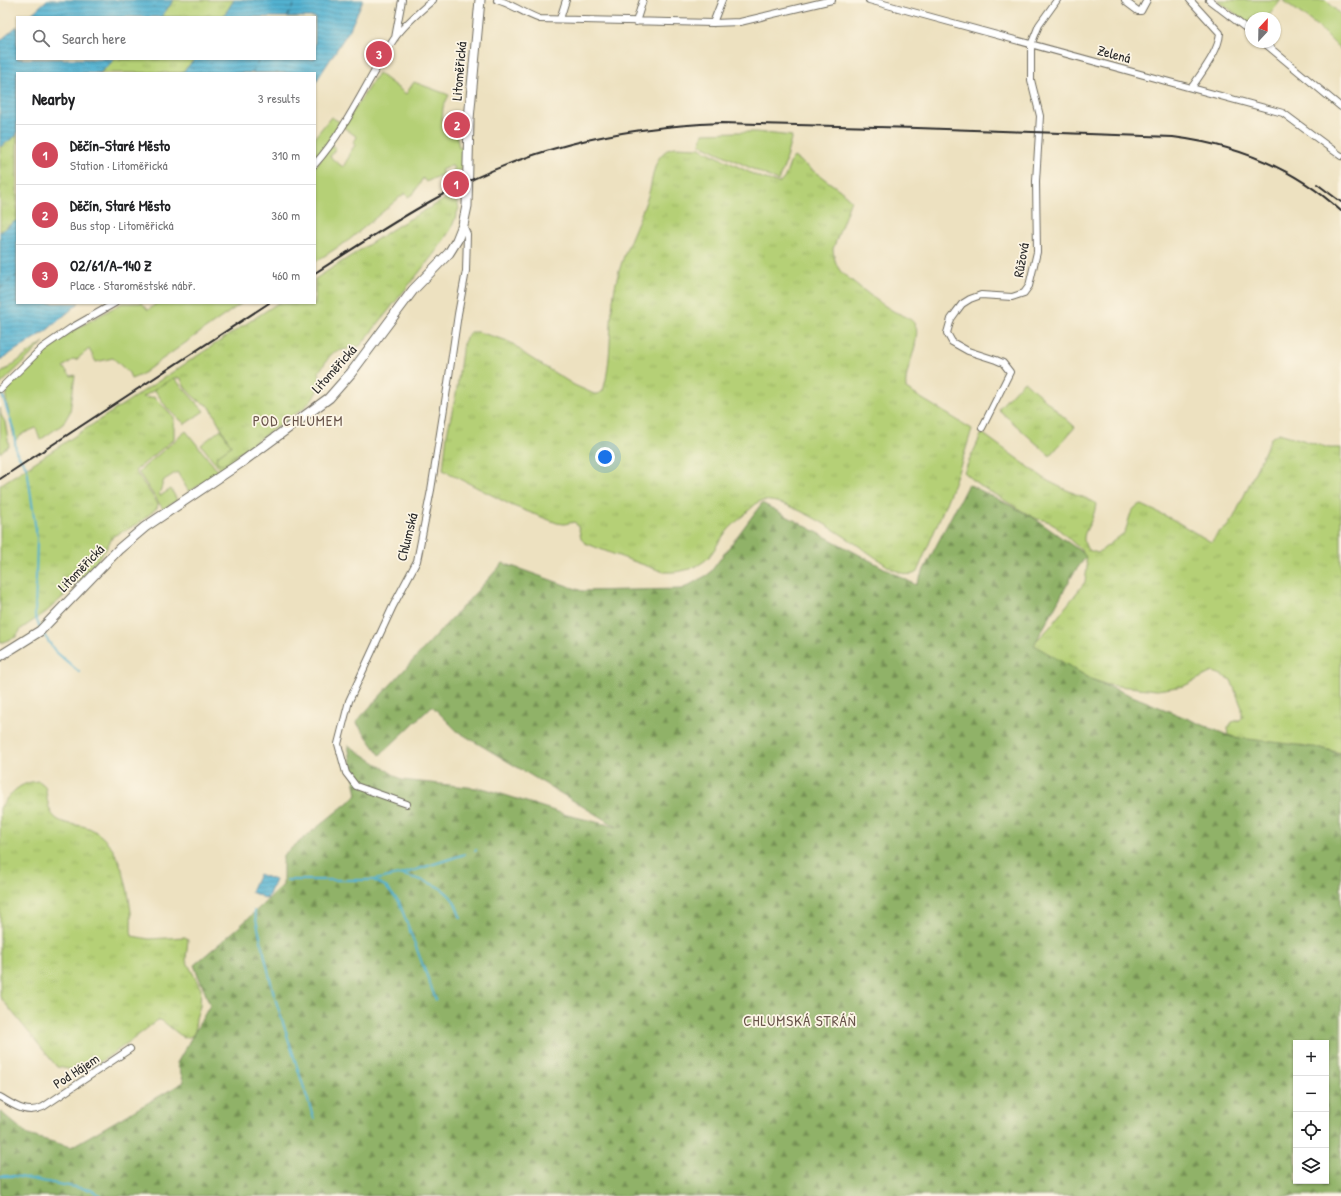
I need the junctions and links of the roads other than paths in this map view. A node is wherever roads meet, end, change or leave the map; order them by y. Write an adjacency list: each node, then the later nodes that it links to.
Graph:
1 (402, 0): 19 (street)
2 (433, 0): 19 (street)
3 (480, 0): 26 (main road, Litoměřická)
4 (566, 0): 15 (street)
5 (643, 0): 16 (street)
6 (722, 0): 17 (street)
7 (832, 0): 17 (street)
8 (869, 0): 20 (street, Zelená)
9 (1057, 0): 20 (street, Růžová)
10 (1125, 0): 11 (street)
11 (1147, 0)
12 (1190, 0): 22 (street)
13 (1209, 0): 18 (street)
14 (500, 1): 15 (street)
15 (560, 19): 16 (street)
16 (636, 22): 17 (street)
17 (713, 23)
18 (1245, 27)
19 (395, 38): 25 (street)
20 (1031, 45): 22 (street, Zelená); 29 (street, Růžová)
21 (1270, 48): 23 (street)
22 (1192, 87): 24 (street, Zelená)
23 (1341, 107)
24 (1341, 156)
25 (316, 163)
26 (463, 225): 30 (main road, Litoměřická); 31 (street, Chlumská)
27 (113, 304): 28 (street)
28 (0, 389)
29 (982, 428)
30 (0, 656)
31 (407, 804)
32 (130, 1049): 33 (street, Pod Hájem)
33 (0, 1097)

